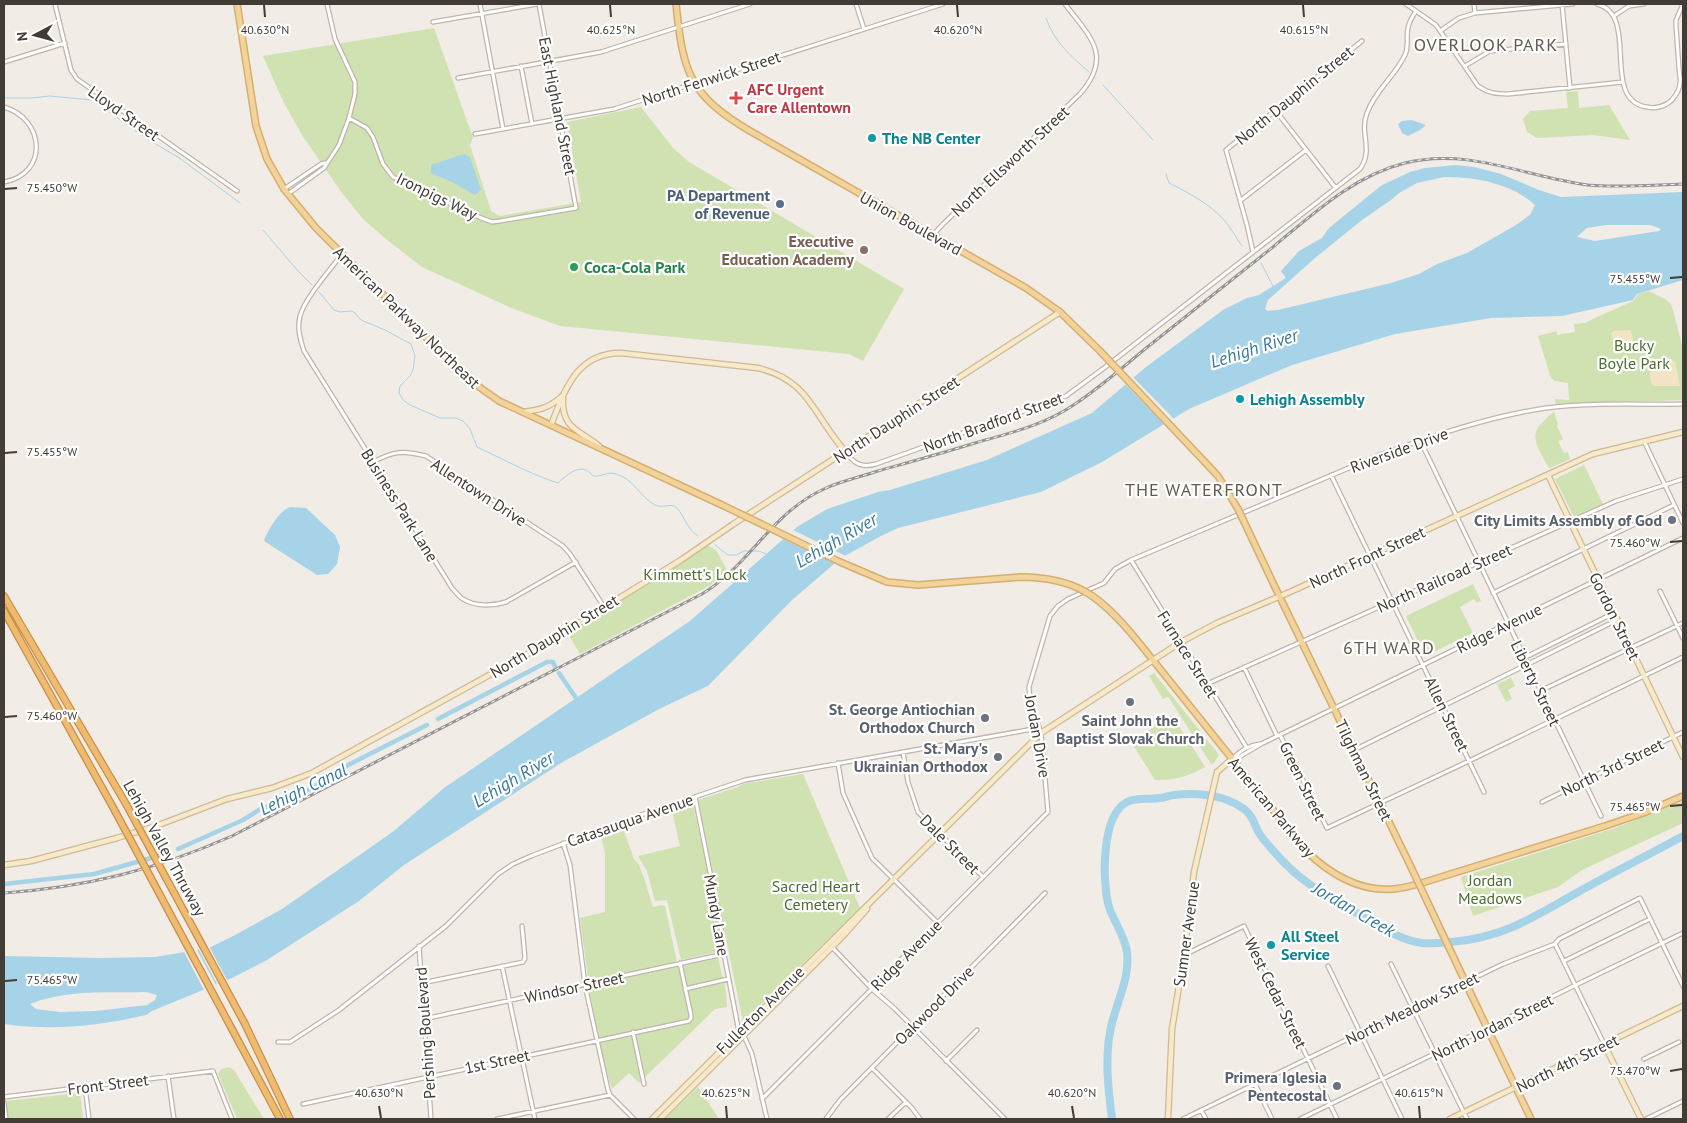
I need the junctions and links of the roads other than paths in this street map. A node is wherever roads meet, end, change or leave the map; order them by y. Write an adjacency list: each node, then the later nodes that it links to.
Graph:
1 (55, 4): 27 (street, Lloyd Street)
2 (237, 4): 50 (main road, American Parkway Northeast)
3 (327, 4): 40 (street)
4 (480, 4): 20 (street)
5 (538, 4): 20 (street); 29 (street, East Highland Street)
6 (676, 4): 23 (main road, Union Boulevard)
7 (750, 4): 23 (street)
8 (856, 4): 24 (street)
9 (943, 4): 24 (street, North Fenwick Street)
10 (1065, 4): 53 (street, North Ellsworth Street)
11 (1406, 4): 18 (street)
12 (1474, 4): 19 (street)
13 (1562, 4): 14 (street); 19 (street); 28 (street)
14 (1573, 4)
15 (1598, 4): 21 (street)
16 (1644, 4): 21 (street)
17 (1682, 4): 35 (street)
18 (1416, 11): 25 (street); 48 (street, North Bradford Street)
19 (1475, 13): 25 (street)
20 (482, 14): 22 (street); 33 (street)
21 (1614, 16): 35 (street)
22 (433, 22)
23 (678, 26): 29 (street); 36 (main road, Union Boulevard)
24 (864, 29): 36 (street, North Fenwick Street)
25 (1440, 31): 32 (street)
26 (1362, 41): 39 (street, North Dauphin Street)
27 (65, 44): 30 (street); 49 (street, Lloyd Street)
28 (1566, 44): 32 (street); 37 (street)
29 (549, 61): 31 (street); 41 (street, East Highland Street)
30 (4, 62)
31 (521, 66): 33 (street); 42 (street)
32 (1465, 66): 37 (street)
33 (492, 71): 34 (street); 43 (street)
34 (458, 78)
35 (1623, 82): 37 (street)
36 (694, 83): 41 (street, North Fenwick Street); 53 (main road, Union Boulevard)
37 (1570, 88)
38 (4, 107): 47 (street)
39 (1276, 111): 45 (street); 51 (street, North Dauphin Street)
40 (349, 118): 46 (street); 52 (street, Ironpigs Way)
41 (560, 119): 42 (street, North Fenwick Street); 52 (street, East Highland Street)
42 (532, 124): 43 (street, North Fenwick Street)
43 (503, 129): 44 (street, North Fenwick Street)
44 (475, 134)
45 (1306, 150): 48 (street); 51 (street)
46 (326, 163): 50 (street); 50 (street)
47 (4, 182)
48 (1335, 187): 54 (street, North Bradford Street)
49 (237, 191)
50 (286, 192): 55 (main road, American Parkway Northeast)
51 (1241, 200): 54 (street)
52 (576, 208)
53 (933, 236): 56 (main road, Union Boulevard)
54 (1253, 252): 66 (street, North Bradford Street)
55 (342, 254): 59 (main road, American Parkway Northeast); 67 (street, Business Park Lane)
56 (1060, 312): 62 (main road, Union Boulevard, bridge); 66 (street, North Dauphin Street)
57 (564, 394): 59 (street); 60 (street, North Bradford Street); 65 (street); 66 (street, North Bradford Street)
58 (1683, 404): 63 (street, Riverside Drive)
59 (522, 412): 60 (main road, American Parkway Northeast)
60 (551, 425): 65 (main road, American Parkway Northeast)
61 (1683, 432): 64 (street, North Front Street)
62 (1178, 433): 86 (main road, Tilghman Street, bridge)
63 (1420, 440): 68 (street, Riverside Drive); 73 (street, Liberty Street)
64 (1644, 441): 69 (street, North Front Street); 71 (street)
65 (604, 451): 96 (main road, American Parkway Northeast, bridge)
66 (846, 451): 88 (street, North Dauphin Street)
67 (373, 462): 80 (street, Allentown Drive); 80 (street, Business Park Lane)
68 (1331, 475): 78 (street, Allen Street); 79 (street, Riverside Drive)
69 (1548, 476): 73 (street, North Front Street); 74 (street, Gordon Street)
70 (1683, 479): 71 (street, North Railroad Street)
71 (1664, 484): 72 (street); 74 (street, North Railroad Street)
72 (1674, 505): 75 (street); 77 (street)
73 (1456, 517): 78 (street, North Front Street); 81 (street, Liberty Street)
74 (1570, 521): 77 (street, Gordon Street); 81 (street, North Railroad Street)
75 (1683, 523)
76 (1683, 538): 82 (street, Ridge Avenue)
77 (1583, 549): 82 (street, Gordon Street); 84 (street)
78 (1370, 556): 86 (street, North Front Street); 87 (street, Allen Street)
79 (1131, 560): 97 (street, Furnace Street); 114 (street, Jordan Drive)
80 (576, 562): 88 (street)
81 (1478, 563): 84 (street, Liberty Street); 87 (street, North Railroad Street)
82 (1598, 580): 90 (street, Gordon Street); 93 (street, Ridge Avenue)
83 (1660, 590): 94 (street)
84 (1493, 593): 93 (street, Liberty Street)
85 (4, 596): 201 (highway, Lehigh Valley Thruway, bridge)
86 (1279, 597): 97 (street, North Front Street); 98 (main road, Tilghman Street)
87 (1392, 601): 98 (street, North Railroad Street); 104 (street, Allen Street)
88 (604, 607): 135 (street, North Dauphin Street)
89 (4, 611): 206 (highway, Lehigh Valley Thruway, bridge)
90 (1614, 613): 91 (street, Gordon Street); 101 (street)
91 (1617, 620): 99 (street, Gordon Street); 103 (street)
92 (1683, 623): 94 (street)
93 (1507, 624): 101 (street, Liberty Street); 104 (street, Ridge Avenue)
94 (1677, 626): 95 (street); 99 (street)
95 (1683, 638)
96 (1136, 639): 102 (main road, American Parkway)
97 (1181, 642): 102 (street, North Front Street); 107 (street, Furnace Street)
98 (1301, 642): 105 (street, North Railroad Street); 110 (main road, Tilghman Street)
99 (1630, 648): 106 (street, Gordon Street); 108 (street)
100 (1683, 657): 106 (street)
101 (1524, 658): 103 (street, Liberty Street)
102 (1153, 660): 111 (street, North Front Street); 122 (main road, American Parkway)
103 (1527, 664): 108 (street, Liberty Street); 109 (street)
104 (1423, 665): 109 (street, Allen Street); 110 (street, Ridge Avenue)
105 (1244, 667): 107 (street, North Railroad Street); 115 (street, Green Street)
106 (1644, 676): 112 (street); 116 (street, Gordon Street)
107 (1207, 684): 118 (street, Furnace Street)
108 (1540, 691): 112 (street, Liberty Street)
109 (1442, 706): 119 (street); 123 (street, Allen Street)
110 (1334, 709): 115 (street, Ridge Avenue); 119 (main road, Tilghman Street)
111 (1065, 716): 114 (street, Fullerton Avenue)
112 (1554, 720): 123 (street); 125 (street, Liberty Street)
113 (1683, 732): 116 (street, North 3rd Street)
114 (1041, 733): 120 (street, Catasauqua Avenue); 131 (street, Jordan Drive); 133 (street, Fullerton Avenue)
115 (1279, 735): 117 (street, Ridge Avenue); 130 (street, Green Street)
116 (1673, 736): 121 (street, Gordon Street); 125 (street, North 3rd Street)
117 (1261, 744): 118 (street, Ridge Avenue); 122 (street, Ridge Avenue)
118 (1247, 748): 122 (street, Ridge Avenue)
119 (1354, 750): 130 (main road, Tilghman Street)
120 (903, 752): 124 (street, Catasauqua Avenue); 133 (street, Dale Street)
121 (1683, 757)
122 (1232, 759): 127 (main road, American Parkway); 149 (street, Sumner Avenue)
123 (1469, 761): 126 (street, Allen Street); 130 (street)
124 (838, 763): 128 (street, Catasauqua Avenue); 137 (street)
125 (1583, 781): 129 (street, North 3rd Street); 132 (street, Liberty Street)
126 (1484, 792)
127 (1683, 796)
128 (694, 797): 134 (street, Catasauqua Avenue); 148 (street, Mundy Lane)
129 (1542, 802)
130 (1379, 803): 167 (main road, Tilghman Street, bridge)
131 (1049, 810): 136 (street, Ridge Avenue)
132 (1601, 816)
133 (940, 834): 136 (street, Dale Street); 137 (street, Fullerton Avenue)
134 (563, 843): 146 (street, Catasauqua Avenue); 157 (street)
135 (4, 865)
136 (983, 877): 141 (street, Ridge Avenue)
137 (895, 879): 139 (street, Fullerton Avenue); 141 (street)
138 (1045, 894): 166 (street, Oakwood Drive)
139 (871, 903): 147 (street, Fullerton Avenue); 170 (street, Fullerton Avenue)
140 (1650, 919): 144 (street); 145 (street, North Meadow Street); 150 (street)
141 (938, 923): 161 (street, Ridge Avenue)
142 (522, 926): 153 (street)
143 (1683, 933): 144 (street, North Jordan Street)
144 (1662, 943): 158 (street, North Jordan Street); 159 (street)
145 (1555, 944): 150 (street); 164 (street, North Meadow Street)
146 (419, 946): 156 (street, Pershing Boulevard); 174 (street, Catasauqua Avenue)
147 (832, 947): 161 (street); 172 (street, Fullerton Avenue)
148 (724, 954): 151 (street, Windsor Street); 155 (street, Mundy Lane)
149 (1184, 955): 179 (street, West Cedar Street); 218 (street, Sumner Avenue)
150 (1564, 961): 158 (street)
151 (680, 963): 157 (street, Windsor Street); 160 (street)
152 (1391, 964): 164 (street)
153 (502, 966): 156 (street); 162 (street)
154 (1328, 966): 171 (street)
155 (728, 979): 160 (street); 170 (street, Mundy Lane)
156 (422, 983): 165 (street, Pershing Boulevard)
157 (585, 985): 162 (street, Windsor Street); 173 (street)
158 (1576, 986): 167 (street, North Jordan Street); 176 (street)
159 (1683, 986)
160 (685, 989): 169 (street, 1st Street)
161 (872, 989): 166 (street); 192 (street, Ridge Avenue)
162 (510, 1001): 165 (street, Windsor Street); 178 (street)
163 (1683, 1006): 176 (street, North 4th Street)
164 (1413, 1008): 171 (street, North Meadow Street); 177 (street)
165 (424, 1019): 184 (street, Pershing Boulevard)
166 (913, 1027): 181 (street); 182 (street, Oakwood Drive)
167 (1488, 1029): 177 (street, North Jordan Street); 189 (main road, Tilghman Street)
168 (977, 1030): 181 (street)
169 (633, 1032): 173 (street, 1st Street); 186 (street)
170 (739, 1032): 211 (street, Fullerton Avenue)
171 (1360, 1033): 179 (street, North Meadow Street); 185 (street)
172 (744, 1036): 192 (street); 212 (street, Fullerton Avenue)
173 (596, 1040): 178 (street, 1st Street); 190 (street)
174 (278, 1042)
175 (1679, 1042): 180 (street)
176 (1604, 1044): 189 (street, North 4th Street); 228 (street)
177 (1435, 1054): 185 (street, North Jordan Street); 200 (street)
178 (522, 1056): 184 (street, 1st Street); 199 (street)
179 (1308, 1059): 187 (street, North Meadow Street); 197 (street, West Cedar Street)
180 (1644, 1059)
181 (946, 1061): 217 (street)
182 (872, 1068): 194 (street); 214 (street, Oakwood Drive)
183 (168, 1076): 188 (street, Front Street); 204 (street); 205 (street, Front Street)
184 (428, 1076): 196 (street, 1st Street); 207 (street, Pershing Boulevard)
185 (1383, 1079): 197 (street, North Jordan Street); 224 (street)
186 (644, 1084)
187 (1255, 1084): 198 (street, North Meadow Street); 221 (street)
188 (84, 1086): 191 (street, Front Street); 203 (street)
189 (1516, 1087): 200 (street, North 4th Street); 227 (main road, Tilghman Street)
190 (610, 1095): 199 (street); 210 (street)
191 (4, 1097)
192 (762, 1099): 213 (street)
193 (1683, 1101): 229 (street)
194 (906, 1102): 215 (street); 216 (street)
195 (4, 1103): 202 (street)
196 (303, 1104)
197 (1330, 1105): 222 (street, North Jordan Street); 223 (street, West Cedar Street)
198 (1201, 1110): 219 (street, North Meadow Street); 220 (street)
199 (534, 1111): 208 (street); 209 (street)
200 (1464, 1113): 225 (street, North 4th Street); 226 (street)
201 (290, 1118)
202 (6, 1119)
203 (89, 1119)
204 (174, 1119)
205 (232, 1119)
206 (280, 1119)
207 (431, 1119)
208 (497, 1119)
209 (535, 1119)
210 (634, 1119)
211 (652, 1119)
212 (660, 1119)
213 (767, 1119)
214 (826, 1119)
215 (888, 1119)
216 (920, 1119)
217 (1004, 1119)
218 (1168, 1119)
219 (1183, 1119)
220 (1206, 1119)
221 (1272, 1119)
222 (1300, 1119)
223 (1337, 1119)
224 (1402, 1119)
225 (1450, 1119)
226 (1467, 1119)
227 (1531, 1119)
228 (1641, 1119)
229 (1646, 1119)

